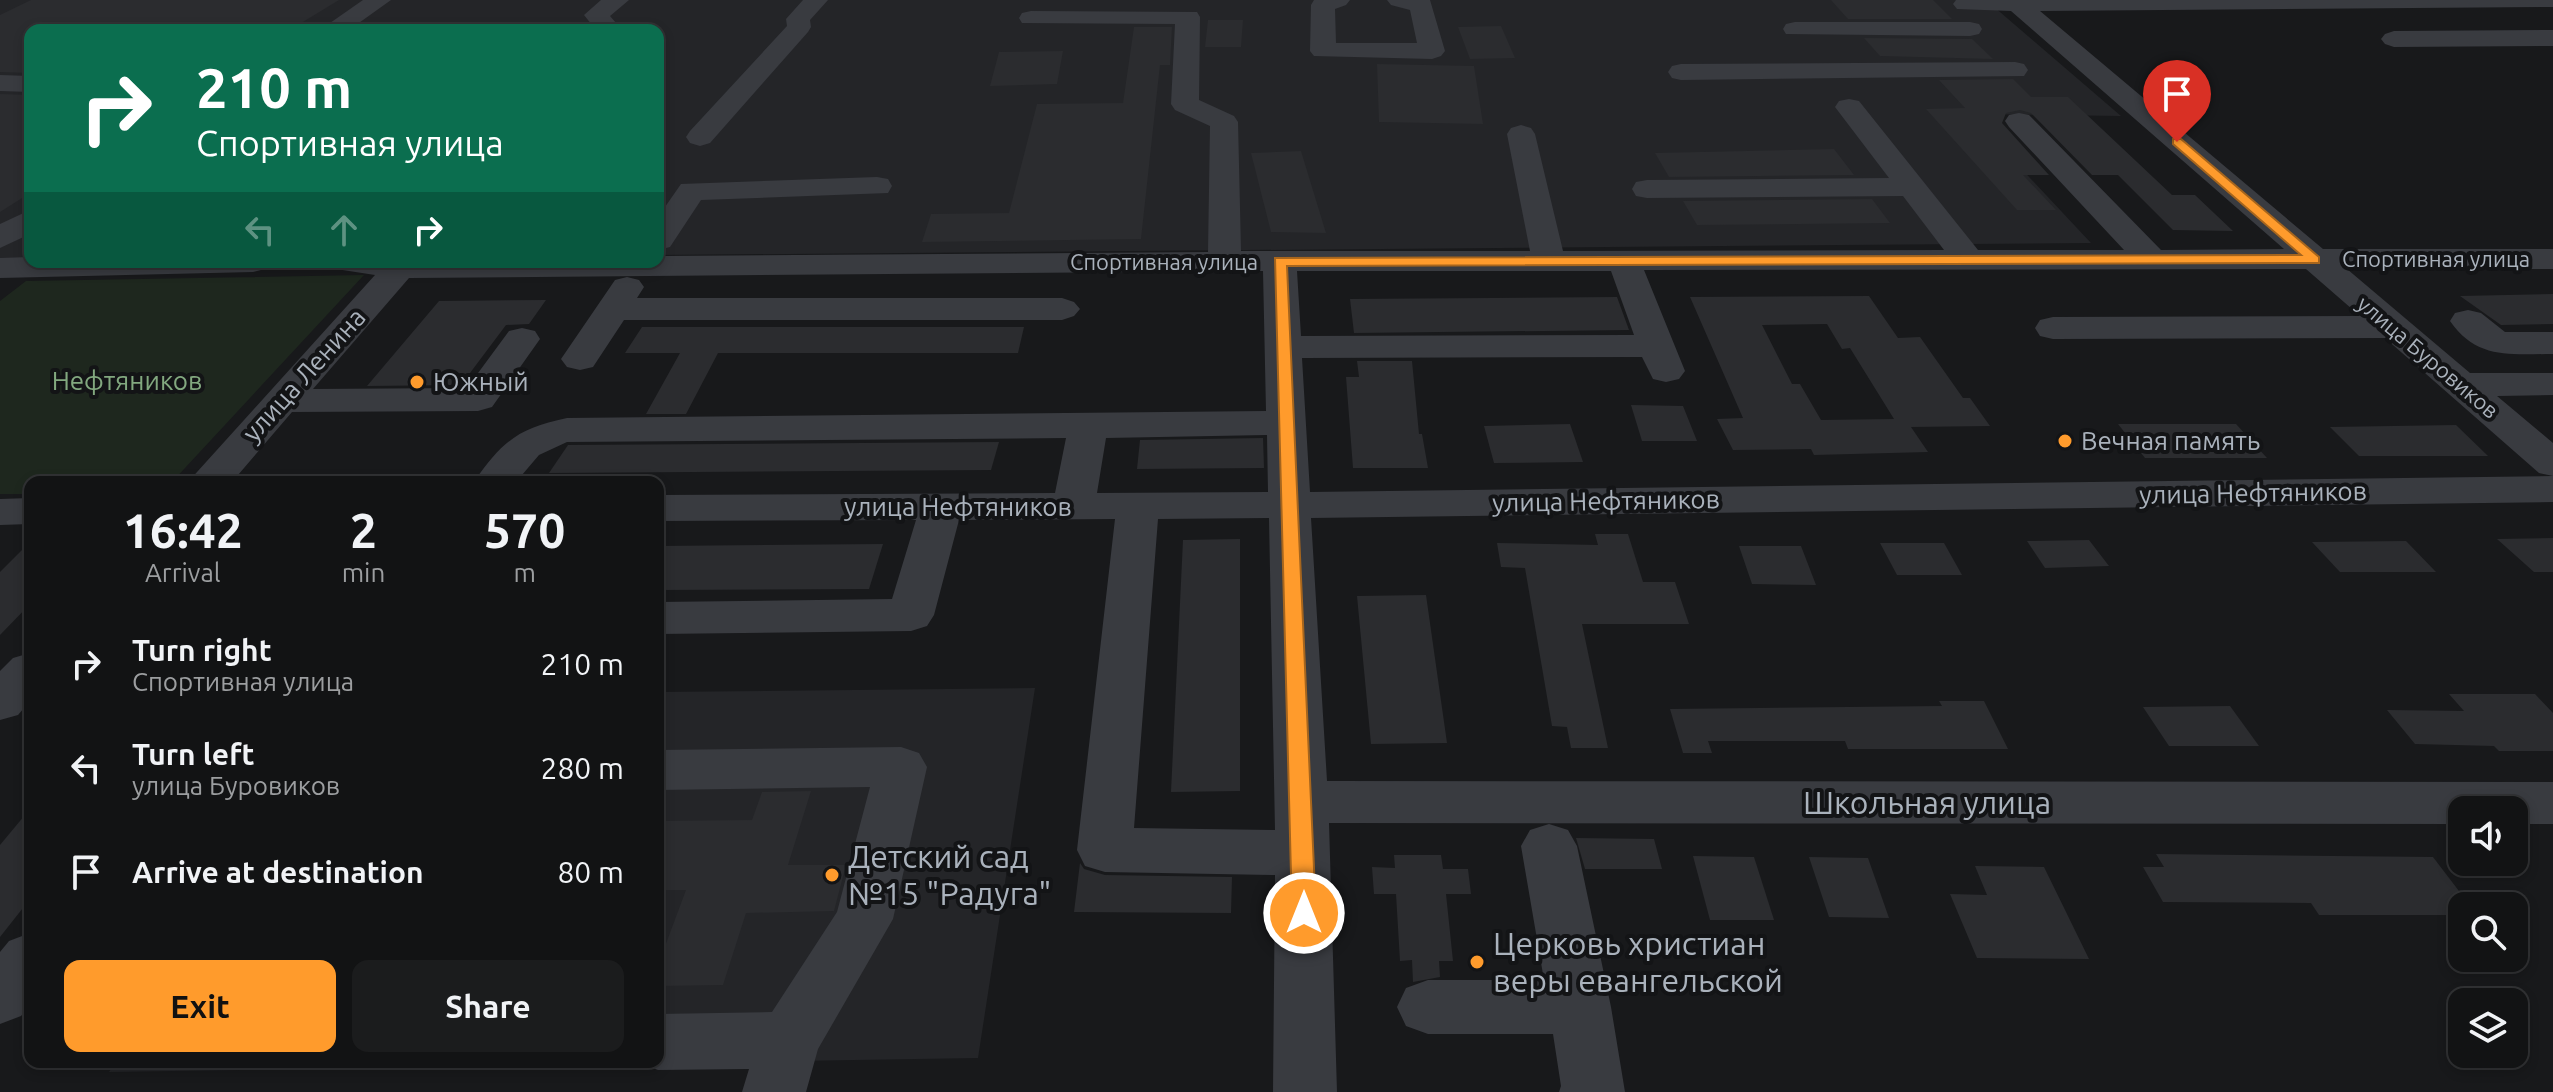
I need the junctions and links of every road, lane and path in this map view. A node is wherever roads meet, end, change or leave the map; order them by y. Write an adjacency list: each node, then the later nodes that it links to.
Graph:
1 (379, 0): 11 (street)
2 (617, 0): 12 (street)
3 (816, 0): 24 (street)
4 (1338, 0): 5 (street)
5 (1399, 0)
6 (2553, 0): 7 (street)
7 (2425, 1): 8 (street); 13 (street)
8 (2015, 2): 9 (street); 37 (street, улица Буровиков)
9 (1969, 10): 17 (street)
10 (1030, 20): 41 (street)
11 (341, 24)
12 (604, 24)
13 (2493, 38): 14 (street); 15 (street)
14 (2553, 38)
15 (2394, 39)
16 (2015, 70): 17 (street)
17 (1831, 71): 18 (street)
18 (1681, 72)
19 (0, 83): 20 (street)
20 (24, 84)
21 (1849, 107): 26 (street)
22 (2019, 121): 36 (street)
23 (1521, 134): 39 (street)
24 (700, 137)
25 (877, 186): 31 (street)
26 (1911, 187): 27 (street); 35 (street)
27 (1647, 189)
28 (0, 210): 29 (street)
29 (24, 211)
30 (24, 224): 32 (street)
31 (664, 231)
32 (0, 238)
33 (664, 256): 41 (street, Спортивная улица)
34 (2553, 259): 37 (street, Спортивная улица)
35 (1969, 260): 36 (street, Спортивная улица); 40 (street, Спортивная улица)
36 (2152, 260): 37 (street, Спортивная улица)
37 (2314, 260): 49 (street, улица Буровиков)
38 (1280, 261): 39 (street, Спортивная улица); 41 (street, Спортивная улица); 53 (street)
39 (1549, 261): 40 (street, Спортивная улица)
40 (1624, 261): 53 (street)
41 (1225, 262)
42 (24, 266): 43 (street)
43 (0, 268)
44 (400, 268): 57 (street, улица Ленина)
45 (639, 268): 46 (street)
46 (612, 309): 47 (street); 54 (street)
47 (1062, 309)
48 (2468, 321): 52 (street)
49 (2393, 327): 50 (street); 56 (street, улица Буровиков)
50 (2053, 328)
51 (522, 339): 57 (street)
52 (2553, 343)
53 (1284, 347): 58 (street)
54 (580, 359)
55 (2553, 384): 56 (street)
56 (2461, 385): 60 (street, улица Буровиков)
57 (281, 401): 61 (street, улица Ленина)
58 (1287, 423): 59 (street); 64 (street)
59 (1088, 426): 62 (street); 65 (street)
60 (2553, 464)
61 (214, 476)
62 (500, 476)
63 (2553, 489): 64 (street, улица Нефтяников)
64 (1290, 505): 66 (street, улица Нефтяников); 74 (street)
65 (1074, 506): 66 (street, улица Нефтяников); 67 (street, улица Нефтяников)
66 (1138, 506): 74 (street, Школьная улица)
67 (941, 507): 68 (street, улица Нефтяников); 69 (street)
68 (664, 508)
69 (664, 618)
70 (24, 676): 71 (street)
71 (0, 702)
72 (664, 770): 81 (street)
73 (2553, 803): 74 (street, Школьная улица)
74 (1303, 827): 82 (street)
75 (1549, 846): 79 (street)
76 (24, 967): 77 (street)
77 (0, 997)
78 (1428, 1007): 79 (street)
79 (1580, 1007): 83 (street)
80 (664, 1043): 81 (street)
81 (781, 1066)
82 (1305, 1092)
83 (1591, 1092)

